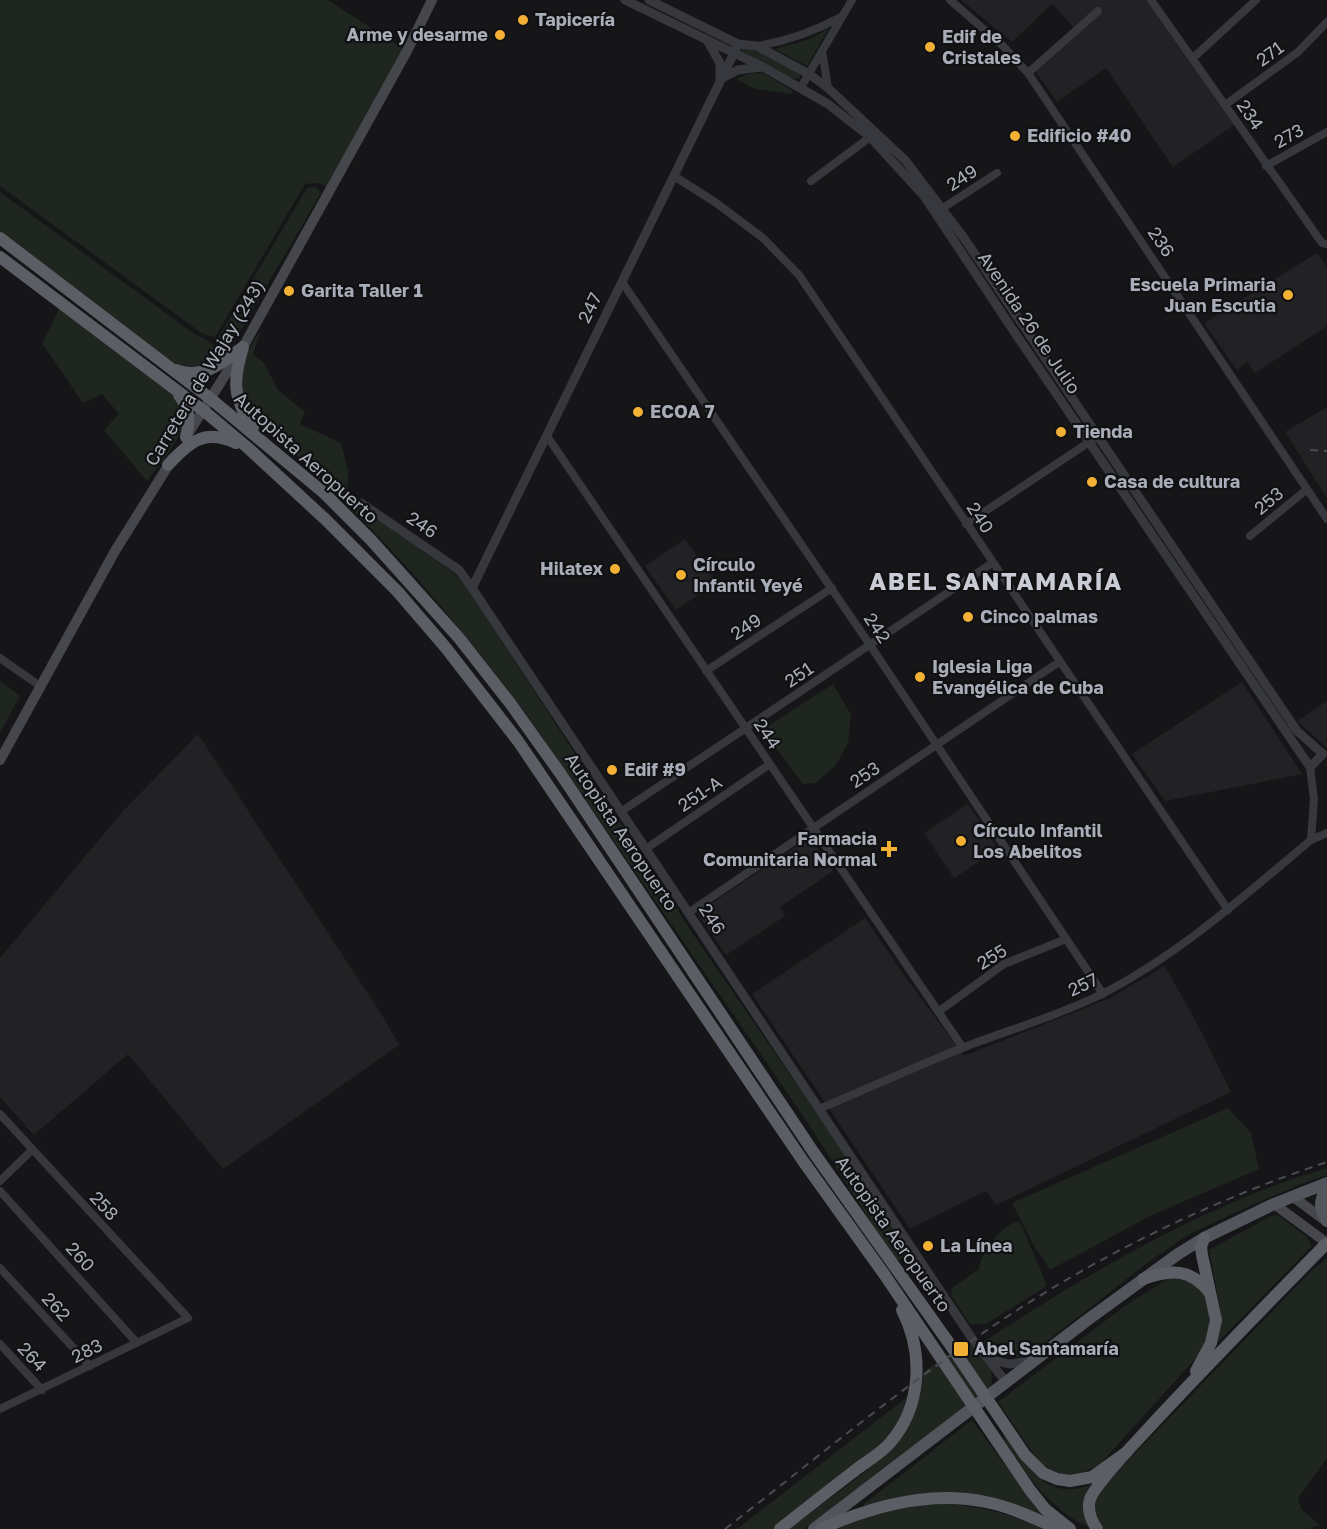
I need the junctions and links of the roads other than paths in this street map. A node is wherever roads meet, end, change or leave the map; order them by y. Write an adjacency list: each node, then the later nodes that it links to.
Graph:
1 (432, 0): 35 (main road, Carretera de Wajay (243))
2 (625, 0): 11 (street, Avenida 26 de Julio)
3 (649, 0): 12 (street, Avenida 26 de Julio)
4 (852, 0): 9 (street)
5 (950, 0): 18 (street, 236)
6 (1151, 0): 16 (street, 234)
7 (1256, 0): 16 (street)
8 (1098, 11): 18 (street)
9 (842, 16): 13 (street); 14 (street)
10 (1327, 22): 23 (street, 271)
11 (706, 40): 15 (street, Avenida 26 de Julio); 20 (street)
12 (738, 44): 13 (street, Avenida 26 de Julio); 15 (street, 247)
13 (757, 46): 19 (street, Avenida 26 de Julio)
14 (822, 51): 19 (street); 22 (street)
15 (734, 53): 17 (street, Avenida 26 de Julio); 20 (street, 247)
16 (1193, 58): 23 (street, 234)
17 (763, 67): 20 (street); 21 (street, Avenida 26 de Julio)
18 (1029, 73): 46 (street, 236)
19 (809, 74): 21 (street); 22 (street, Avenida 26 de Julio)
20 (720, 79): 28 (street, 247)
21 (801, 87): 25 (street, Avenida 26 de Julio)
22 (828, 88): 25 (street, Avenida 26 de Julio)
23 (1225, 105): 26 (street, 234)
24 (1327, 132): 26 (street, 273)
25 (874, 134): 29 (street); 30 (street, Avenida 26 de Julio); 42 (street, Avenida 26 de Julio)
26 (1266, 166): 32 (street, 234)
27 (997, 173): 30 (street, 249)
28 (674, 176): 34 (street, 247); 49 (street, 240)
29 (811, 181)
30 (943, 208): 42 (street, Avenida 26 de Julio)
31 (0, 238): 36 (highway, Autopista Aeropuerto)
32 (1327, 244)
33 (0, 256): 37 (highway, Autopista Aeropuerto)
34 (621, 282): 40 (street, 247); 54 (street, 242)
35 (243, 347): 36 (highway); 38 (main road, Carretera de Wajay (243)); 43 (highway)
36 (168, 367): 38 (highway, Autopista Aeropuerto)
37 (170, 385): 39 (highway, Autopista Aeropuerto); 41 (highway)
38 (211, 399): 39 (main road, Carretera de Wajay (243)); 43 (highway, Autopista Aeropuerto)
39 (204, 411): 41 (main road, Carretera de Wajay (243)); 44 (highway, Autopista Aeropuerto)
40 (547, 436): 53 (street, 247); 58 (street, 244)
41 (186, 437): 45 (main road, Carretera de Wajay (243))
42 (1093, 439): 49 (street); 52 (street, Avenida 26 de Julio)
43 (262, 440): 103 (highway, Autopista Aeropuerto)
44 (248, 448): 45 (highway); 90 (highway, Autopista Aeropuerto)
45 (168, 465): 59 (main road, Carretera de Wajay (243))
46 (1306, 490): 48 (street, 236); 50 (street, 253)
47 (361, 503): 53 (street, 246)
48 (1327, 519)
49 (966, 524): 51 (street, 240)
50 (1250, 536)
51 (992, 563): 55 (street, 251); 57 (street, 240)
52 (1187, 578): 62 (street, Avenida 26 de Julio); 65 (street, Avenida 26 de Julio)
53 (472, 588): 66 (street, 246)
54 (832, 588): 55 (street, 242); 58 (street, 249)
55 (870, 645): 60 (street, 251); 61 (street, 242)
56 (0, 658): 59 (street)
57 (1059, 662): 61 (street, 253); 71 (street, 240)
58 (706, 671): 60 (street, 244)
59 (40, 686): 63 (main road, Carretera de Wajay (243))
60 (746, 729): 64 (street, 244); 66 (street, 251)
61 (937, 744): 67 (street, 253); 73 (street, 242)
62 (1325, 754): 65 (street, Avenida 26 de Julio)
63 (0, 759)
64 (770, 764): 67 (street, 244); 70 (street, 251-A)
65 (1310, 767): 69 (street, Avenida 26 de Julio)
66 (622, 812): 70 (street, 246)
67 (813, 828): 72 (street, 253); 75 (street, 244)
68 (1327, 833): 69 (street, 257)
69 (1311, 840): 71 (street, 257)
70 (647, 848): 72 (street, 246)
71 (1228, 910): 74 (street, 257)
72 (688, 913): 77 (street, 246)
73 (1066, 939): 74 (street, 242); 75 (street, 255)
74 (1103, 994): 76 (street, 257)
75 (938, 1012): 76 (street, 244)
76 (963, 1048): 77 (street, 257)
77 (819, 1109): 96 (street, 246)
78 (0, 1114): 79 (street, 258)
79 (32, 1150): 80 (street); 93 (street, 258)
80 (0, 1181)
81 (1327, 1183): 84 (main road)
82 (1327, 1188): 86 (main road)
83 (0, 1191): 94 (street, 260)
84 (1292, 1196): 85 (main road); 86 (main road)
85 (1274, 1204): 87 (main road); 88 (main road)
86 (1327, 1222)
87 (1204, 1238): 91 (main road); 92 (highway)
88 (1326, 1244): 100 (highway)
89 (0, 1268): 98 (street, 262)
90 (884, 1274): 104 (highway); 108 (highway, Autopista Aeropuerto)
91 (1143, 1279): 92 (highway); 97 (main road)
92 (1212, 1295): 100 (highway)
93 (188, 1318): 94 (street, 283)
94 (137, 1343): 98 (street, 283)
95 (0, 1344): 101 (street, 264)
96 (988, 1359): 97 (street); 99 (street, 246)
97 (1036, 1359): 99 (main road)
98 (90, 1366): 101 (street, 283)
99 (1006, 1382): 105 (main road)
100 (1191, 1382): 103 (highway)
101 (42, 1389): 102 (street, 283)
102 (0, 1410)
103 (1127, 1452): 109 (highway)
104 (780, 1529)
105 (814, 1529)
106 (821, 1529): 107 (highway)
107 (1059, 1529)
108 (1070, 1529)
109 (1097, 1529)

